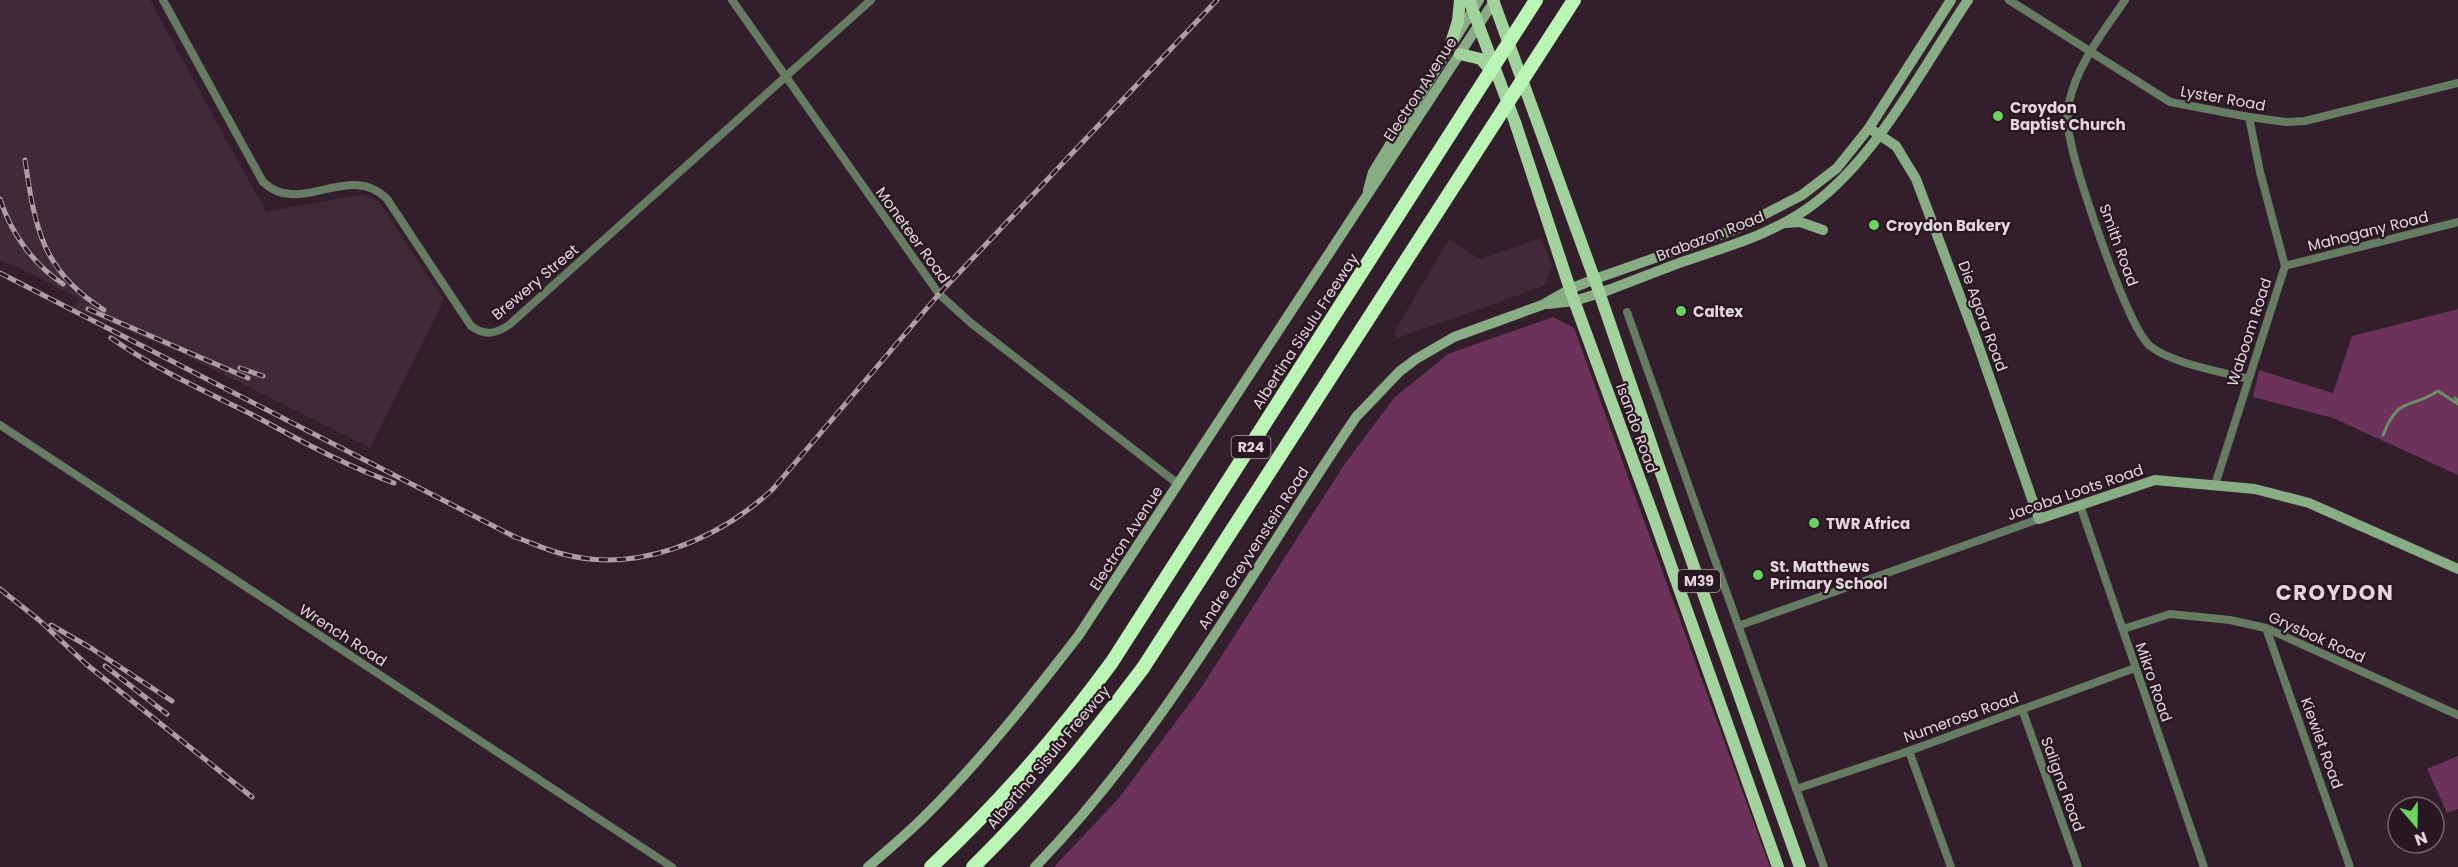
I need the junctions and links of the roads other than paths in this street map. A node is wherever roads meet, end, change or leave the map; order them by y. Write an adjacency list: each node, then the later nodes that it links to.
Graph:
1 (163, 0): 19 (street, Brewery Street)
2 (732, 0): 19 (street, Moneteer Road)
3 (871, 0): 19 (street, Brewery Street)
4 (1460, 0): 16 (main road)
5 (1536, 0): 50 (highway, Albertina Sisulu Freeway / R24)
6 (1574, 0): 51 (highway, Albertina Sisulu Freeway / R24)
7 (1951, 0): 13 (main road, Brabazon Road)
8 (1968, 0): 14 (main road, Brabazon Road)
9 (2009, 0): 17 (street, Lyster Road)
10 (2125, 0): 17 (street, Smith Road)
11 (1473, 3): 15 (main road, Isando Road / M39); 16 (main road, Electron Avenue)
12 (1495, 3): 15 (main road, Electron Avenue); 29 (main road, Isando Road / M39)
13 (1937, 21): 14 (main road); 24 (main road, Brabazon Road)
14 (1949, 29): 24 (main road, Brabazon Road)
15 (1480, 30): 18 (main road, Electron Avenue); 20 (main road, Isando Road / M39)
16 (1451, 44): 23 (main road, Electron Avenue)
17 (2091, 51): 22 (street, Lyster Road); 33 (street, Smith Road)
18 (1464, 54): 20 (main road); 23 (main road, Electron Avenue)
19 (786, 78): 35 (street, Moneteer Road)
20 (1498, 78): 31 (main road, Isando Road / M39)
21 (2458, 83): 22 (street, Lyster Road)
22 (2249, 117): 28 (street, Waboom Road)
23 (1406, 129): 35 (main road, Electron Avenue)
24 (1874, 131): 26 (main road, Brabazon Road); 29 (main road, Brabazon Road); 38 (main road, Die Agora Road)
25 (2458, 222): 28 (street, Mahogany Road)
26 (1783, 224): 27 (main road); 30 (main road, Brabazon Road)
27 (1824, 230)
28 (2285, 266): 33 (street, Waboom Road)
29 (1595, 279): 30 (main road, Isando Road / M39); 31 (main road, Brabazon Road)
30 (1600, 293): 31 (main road, Brabazon Road); 54 (main road, Isando Road / M39)
31 (1572, 295): 52 (main road, Andre Greyvenstein Road); 53 (main road, Isando Road / M39)
32 (1627, 312): 40 (street, Isando Road)
33 (2248, 379): 36 (street, Waboom Road)
34 (0, 425): 48 (street, Wrench Road)
35 (1178, 484): 49 (main road, Electron Avenue)
36 (2215, 485): 37 (main road, Jacoba Loots Road); 39 (main road, Jacoba Loots Road)
37 (2080, 505): 38 (main road, Jacoba Loots Road); 42 (street, Mikro Road)
38 (2039, 519): 40 (street, Jacoba Loots Road)
39 (2458, 569)
40 (1738, 626): 47 (street, Isando Road)
41 (2266, 628): 42 (street, Grysbok Road); 45 (street, Grysbok Road); 59 (street, Kiewiet Road)
42 (2123, 629): 43 (street, Mikro Road)
43 (2135, 668): 44 (street, Numerosa Road); 58 (street, Mikro Road)
44 (2022, 709): 46 (street, Numerosa Road); 57 (street, Saligna Road)
45 (2458, 716)
46 (1909, 751): 47 (street, Numerosa Road); 56 (street)
47 (1796, 789): 55 (street, Isando Road)
48 (672, 867)
49 (868, 867)
50 (931, 867)
51 (973, 867)
52 (1035, 867)
53 (1778, 867)
54 (1800, 867)
55 (1824, 867)
56 (1951, 867)
57 (2078, 867)
58 (2204, 867)
59 (2350, 867)

